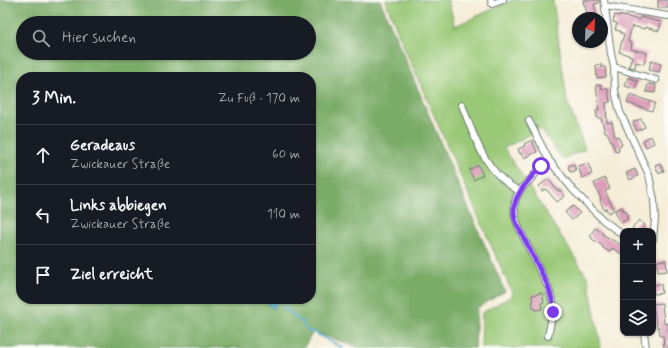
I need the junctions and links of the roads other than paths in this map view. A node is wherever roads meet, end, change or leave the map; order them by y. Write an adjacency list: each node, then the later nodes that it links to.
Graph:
1 (503, 0): 2 (street)
2 (492, 2)
3 (604, 3): 4 (street); 5 (street)
4 (668, 16)
5 (614, 67): 6 (street); 11 (street)
6 (656, 80)
7 (462, 106): 10 (street)
8 (529, 121): 9 (street)
9 (550, 160): 10 (street); 12 (street)
10 (519, 191): 13 (street)
11 (654, 228)
12 (620, 234)
13 (548, 336)
14 (644, 336): 15 (street)
15 (646, 348)

